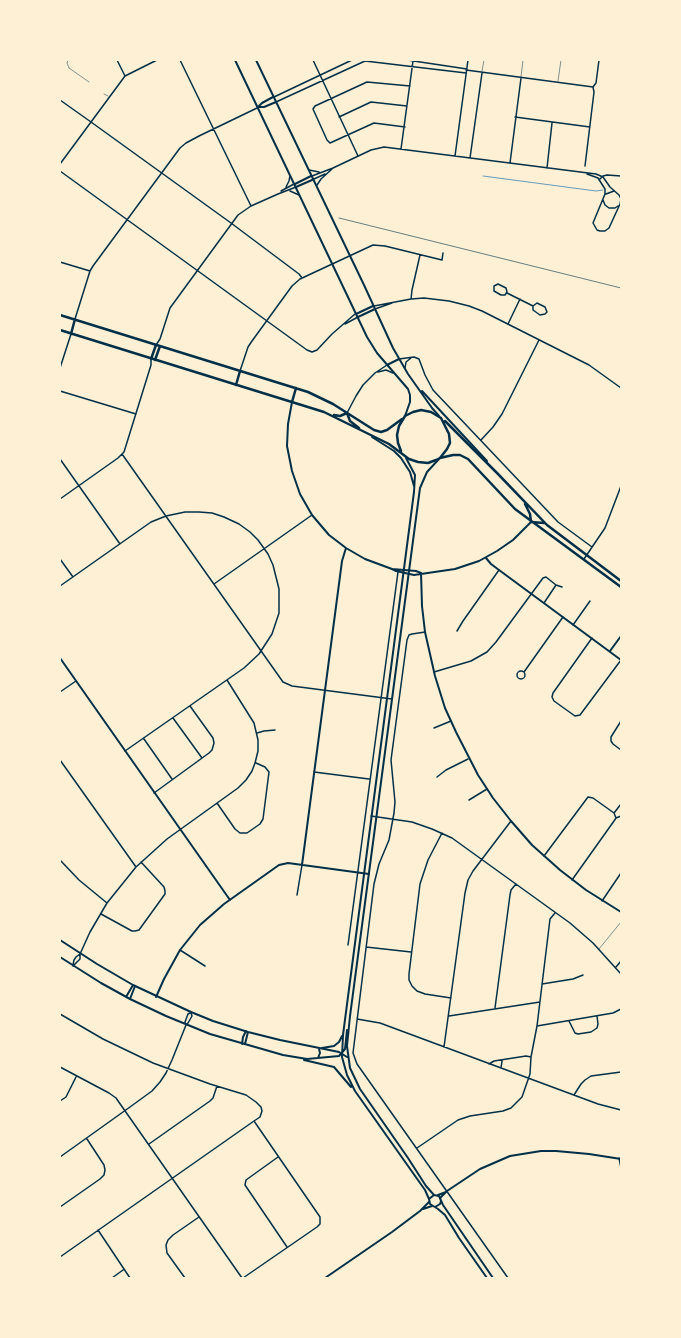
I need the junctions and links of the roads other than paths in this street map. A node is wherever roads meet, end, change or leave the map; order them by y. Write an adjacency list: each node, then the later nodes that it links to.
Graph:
1 (68, 60): 25 (lane)
2 (117, 60): 22 (street)
3 (157, 60): 22 (street)
4 (180, 60): 45 (street)
5 (235, 60): 38 (main road)
6 (256, 60): 33 (main road)
7 (312, 60): 21 (street)
8 (352, 60): 21 (street)
9 (364, 60): 17 (street); 24 (street)
10 (407, 60): 16 (street)
11 (468, 60): 18 (street)
12 (484, 60): 19 (lane)
13 (523, 60): 23 (lane)
14 (561, 60): 26 (lane)
15 (599, 60): 28 (street)
16 (413, 61): 17 (street); 18 (street)
17 (412, 66): 20 (street); 27 (street)
18 (467, 70): 19 (street); 20 (street)
19 (482, 72): 23 (street); 50 (street)
20 (466, 73): 49 (street)
21 (320, 75): 24 (street); 29 (street)
22 (125, 76): 32 (street)
23 (521, 77): 26 (street); 40 (street)
24 (322, 80): 31 (street); 34 (street)
25 (89, 82)
26 (558, 82): 28 (street)
27 (410, 86): 34 (street); 37 (street)
28 (593, 86): 44 (street)
29 (286, 91): 31 (street); 33 (street)
30 (104, 94): 32 (lane)
31 (288, 96): 36 (street)
32 (109, 97): 41 (street)
33 (273, 97): 36 (main road); 38 (main road)
34 (331, 99): 39 (street); 46 (street)
35 (60, 100): 41 (street)
36 (276, 102): 38 (main road); 56 (main road)
37 (407, 106): 39 (street); 43 (street)
38 (258, 107): 45 (street); 61 (main road)
39 (339, 117): 46 (street)
40 (515, 117): 42 (street); 52 (street)
41 (91, 122): 51 (street); 58 (street)
42 (552, 122): 44 (street); 55 (street)
43 (404, 127): 46 (street); 47 (street)
44 (590, 127): 53 (street)
45 (213, 129): 58 (street); 79 (street)
46 (348, 135): 48 (street)
47 (402, 149): 48 (street); 49 (street)
48 (358, 156): 54 (street)
49 (455, 156): 50 (street)
50 (470, 158): 52 (street)
51 (60, 164)
52 (510, 164): 55 (street)
53 (585, 166)
54 (333, 168): 59 (street); 60 (street)
55 (547, 168): 62 (street)
56 (308, 169): 59 (street); 63 (main road)
57 (60, 171): 80 (street)
58 (161, 172): 80 (street); 81 (street)
59 (320, 173): 63 (street)
60 (327, 173): 66 (street); 70 (street)
61 (290, 174): 68 (main road); 71 (street)
62 (587, 174): 65 (street); 67 (street)
63 (311, 176): 66 (main road); 68 (main road)
64 (621, 176): 65 (street)
65 (602, 177): 67 (street); 73 (street)
66 (312, 180): 69 (main road); 70 (main road)
67 (599, 180): 75 (street)
68 (295, 184): 69 (main road); 71 (street)
69 (296, 187): 72 (street); 76 (main road)
70 (316, 187): 84 (main road)
71 (283, 190): 74 (street)
72 (287, 190): 74 (street); 76 (street)
73 (616, 192): 75 (street); 78 (street)
74 (278, 194): 79 (street)
75 (605, 195): 77 (street)
76 (300, 196): 86 (main road)
77 (603, 198): 78 (street); 78 (street)
78 (619, 205)
79 (251, 206): 81 (street)
80 (127, 220): 87 (street); 88 (street)
81 (231, 223): 87 (street); 89 (street)
82 (443, 253): 83 (street)
83 (420, 255): 84 (street); 91 (street)
84 (350, 256): 86 (street); 94 (main road)
85 (60, 262): 88 (street)
86 (332, 264): 89 (street); 97 (main road)
87 (197, 270): 101 (street); 106 (street)
88 (90, 271): 100 (street)
89 (302, 278): 101 (street)
90 (507, 293): 90 (street); 92 (street)
91 (411, 299): 93 (street); 103 (street)
92 (520, 300): 95 (street); 103 (street)
93 (396, 301): 94 (street); 96 (street)
94 (374, 306): 96 (main road); 97 (main road)
95 (533, 306): 95 (street)
96 (375, 309): 99 (main road); 112 (main road)
97 (356, 314): 99 (main road); 102 (street)
98 (60, 315): 100 (highway)
99 (358, 317): 102 (street); 115 (main road)
100 (75, 319): 105 (highway); 108 (highway)
101 (267, 321): 102 (street); 118 (street)
102 (344, 324)
103 (508, 324): 107 (street)
104 (60, 330): 105 (highway)
105 (71, 334): 111 (highway); 116 (street)
106 (160, 339): 108 (street); 109 (street)
107 (539, 340): 124 (street); 134 (street)
108 (156, 344): 109 (highway); 111 (highway)
109 (160, 346): 113 (highway); 118 (highway)
110 (412, 357): 112 (street); 117 (street); 134 (street)
111 (151, 359): 113 (highway); 114 (street)
112 (399, 359): 115 (main road); 117 (main road)
113 (155, 360): 114 (street); 121 (highway)
114 (151, 365): 129 (street)
115 (387, 365): 119 (street); 120 (main road)
116 (60, 368)
117 (405, 370): 123 (main road)
118 (240, 371): 121 (highway); 122 (highway)
119 (375, 373): 120 (street); 128 (street)
120 (395, 373): 131 (main road)
121 (236, 385): 126 (highway)
122 (296, 388): 126 (highway); 128 (highway)
123 (418, 388): 130 (main road); 139 (main road)
124 (621, 388)
125 (60, 391): 129 (street)
126 (292, 402): 127 (highway); 146 (main road)
127 (328, 413): 128 (highway); 132 (highway)
128 (347, 413): 131 (highway); 132 (highway)
129 (136, 414): 135 (street)
130 (440, 417): 131 (highway); 137 (highway); 139 (highway)
131 (403, 419): 136 (highway)
132 (364, 432): 133 (highway)
133 (371, 436): 136 (highway); 142 (main road)
134 (480, 440): 152 (street)
135 (122, 454): 140 (street); 148 (street)
136 (404, 454): 137 (highway); 142 (main road)
137 (440, 458): 147 (highway); 161 (main road)
138 (60, 459): 140 (street)
139 (498, 474): 144 (highway)
140 (79, 486): 143 (street); 151 (street)
141 (621, 486): 152 (street)
142 (415, 489): 159 (main road)
143 (60, 499)
144 (523, 500): 145 (highway); 150 (highway)
145 (528, 509): 147 (highway); 149 (highway)
146 (312, 515): 153 (street); 154 (main road)
147 (522, 515): 149 (highway)
148 (166, 516): 151 (street); 153 (street); 168 (street)
149 (531, 522): 150 (highway); 156 (main road); 158 (highway)
150 (547, 525): 155 (highway)
151 (120, 544): 166 (street)
152 (592, 547): 155 (street)
153 (264, 548): 168 (street); 183 (street)
154 (346, 548): 160 (main road); 190 (main road)
155 (587, 556): 158 (street); 167 (highway)
156 (486, 558): 162 (main road); 164 (main road)
157 (60, 559): 166 (street)
158 (584, 560): 172 (highway)
159 (404, 569): 160 (main road); 161 (main road); 163 (main road)
160 (398, 570): 163 (main road); 192 (street)
161 (410, 570): 164 (main road); 165 (main road)
162 (499, 570): 173 (main road); 178 (street)
163 (404, 573): 165 (main road); 193 (main road)
164 (421, 573): 165 (main road); 179 (main road)
165 (409, 574): 194 (main road)
166 (73, 577): 170 (street)
167 (621, 580)
168 (214, 584): 183 (street)
169 (556, 585): 171 (street); 173 (street); 175 (street)
170 (60, 586)
171 (562, 587)
172 (621, 587)
173 (531, 594): 175 (main road); 186 (street)
174 (590, 601): 177 (street)
175 (544, 603): 176 (main road)
176 (563, 617): 177 (main road); 187 (street)
177 (573, 624): 181 (main road)
178 (457, 631)
179 (425, 632): 186 (main road); 223 (street)
180 (621, 636): 182 (main road)
181 (592, 638): 182 (main road); 185 (street)
182 (610, 651): 185 (main road)
183 (261, 652): 188 (street); 190 (street)
184 (60, 658): 189 (main road)
185 (621, 660)
186 (434, 672): 197 (main road)
187 (524, 672): 187 (street)
188 (227, 680): 195 (street); 201 (street)
189 (76, 681): 191 (street); 204 (main road)
190 (325, 690): 192 (street); 209 (main road)
191 (60, 692)
192 (381, 697): 193 (street); 211 (street)
193 (387, 698): 194 (street); 219 (main road)
194 (393, 699): 221 (main road)
195 (190, 706): 196 (street); 205 (street)
196 (173, 718): 202 (street); 205 (street)
197 (451, 721): 199 (street); 206 (main road)
198 (621, 721): 203 (street)
199 (434, 728)
200 (275, 730): 201 (street)
201 (257, 733): 208 (street)
202 (144, 738): 204 (street); 212 (street)
203 (621, 750)
204 (125, 751): 214 (main road)
205 (202, 758): 212 (street)
206 (468, 759): 210 (street); 213 (main road)
207 (60, 760): 232 (street)
208 (255, 763): 216 (street); 216 (street)
209 (314, 772): 211 (street); 231 (main road)
210 (437, 777)
211 (370, 779): 233 (street)
212 (172, 780): 214 (street)
213 (487, 789): 215 (street); 224 (main road)
214 (154, 793): 225 (main road)
215 (469, 800)
216 (217, 803): 225 (street)
217 (621, 804): 218 (street)
218 (614, 813): 222 (street); 227 (street)
219 (371, 816): 221 (street); 234 (main road)
220 (621, 816): 222 (street)
221 (377, 817): 223 (street); 236 (main road)
222 (616, 818): 237 (street)
223 (394, 819): 226 (street); 249 (street)
224 (511, 821): 227 (main road); 228 (street)
225 (180, 830): 230 (street); 240 (main road)
226 (442, 833): 228 (street); 252 (street)
227 (544, 856): 237 (main road)
228 (482, 859): 238 (street); 265 (street)
229 (60, 860): 242 (street)
230 (141, 862): 232 (street); 245 (street)
231 (302, 865): 233 (main road); 239 (street); 240 (main road)
232 (136, 867): 242 (street)
233 (358, 873): 234 (main road); 248 (street)
234 (364, 873): 236 (main road); 280 (main road)
235 (621, 873): 241 (street)
236 (369, 874): 272 (main road)
237 (572, 880): 241 (main road)
238 (516, 884): 244 (street); 268 (street)
239 (297, 895)
240 (230, 900): 251 (main road)
241 (602, 901): 243 (main road)
242 (107, 903): 245 (street)
243 (621, 912)
244 (555, 913): 250 (street); 261 (street)
245 (101, 914): 253 (street)
246 (621, 922): 250 (lane)
247 (60, 940): 253 (main road)
248 (348, 945)
249 (366, 947): 252 (street); 275 (street)
250 (599, 949): 258 (street)
251 (180, 950): 257 (street); 264 (main road)
252 (411, 952): 265 (street)
253 (80, 954): 256 (street); 256 (street); 262 (main road)
254 (60, 957): 256 (main road)
255 (621, 961): 258 (street)
256 (73, 966): 263 (main road)
257 (205, 966)
258 (616, 967): 259 (street)
259 (621, 974)
260 (583, 975): 261 (street)
261 (542, 984): 267 (street)
262 (134, 986): 263 (main road); 264 (main road); 266 (main road)
263 (126, 997): 266 (main road)
264 (156, 997): 270 (main road)
265 (451, 998): 273 (street)
266 (130, 999): 277 (main road)
267 (540, 1002): 268 (street); 278 (street)
268 (495, 1008): 273 (street)
269 (621, 1009): 274 (street)
270 (191, 1012): 277 (street); 279 (main road)
271 (60, 1014): 292 (street)
272 (350, 1016): 284 (main road); 288 (main road)
273 (448, 1016): 282 (street)
274 (597, 1016): 276 (street); 276 (street)
275 (357, 1019): 282 (street); 308 (street)
276 (569, 1021): 278 (street)
277 (186, 1025): 281 (main road); 292 (street)
278 (537, 1026): 286 (street)
279 (247, 1032): 281 (main road); 283 (main road)
280 (342, 1035): 283 (main road); 284 (main road)
281 (244, 1044): 285 (main road)
282 (444, 1047): 290 (street)
283 (318, 1048): 284 (main road); 287 (main road)
284 (342, 1054): 287 (main road); 288 (main road); 298 (main road)
285 (290, 1057): 287 (main road); 298 (main road)
286 (531, 1057): 289 (street); 296 (street)
287 (318, 1058)
288 (348, 1058): 303 (main road)
289 (502, 1060): 290 (street); 293 (street)
290 (489, 1064): 293 (street)
291 (60, 1067): 295 (street)
292 (168, 1068): 297 (street); 302 (street)
293 (501, 1068): 296 (street)
294 (621, 1072): 299 (street)
295 (76, 1077): 300 (street); 302 (street)
296 (529, 1079): 299 (street); 308 (street)
297 (217, 1086): 304 (street); 307 (street)
298 (355, 1091): 305 (main road)
299 (574, 1095): 301 (street)
300 (60, 1101)
301 (621, 1110)
302 (124, 1111): 306 (street); 307 (street)
303 (379, 1116): 305 (main road); 315 (main road)
304 (254, 1121): 310 (street); 313 (street)
305 (377, 1122): 316 (main road)
306 (86, 1139): 309 (street); 321 (street)
307 (149, 1144): 313 (street)
308 (417, 1149): 314 (street)
309 (60, 1157)
310 (278, 1157): 325 (street); 325 (street)
311 (620, 1158): 312 (street); 314 (main road)
312 (621, 1168)
313 (172, 1178): 323 (street); 324 (street)
314 (447, 1191): 315 (main road); 317 (main road); 337 (street)
315 (436, 1195): 316 (main road); 317 (main road)
316 (429, 1199): 318 (main road)
317 (441, 1200): 320 (main road); 326 (main road)
318 (429, 1202): 319 (main road); 322 (main road)
319 (432, 1206): 320 (main road); 322 (main road)
320 (435, 1207): 327 (main road)
321 (60, 1208)
322 (420, 1211): 334 (main road)
323 (199, 1217): 332 (street); 333 (street)
324 (98, 1230): 328 (street); 329 (street)
325 (287, 1247): 333 (street)
326 (476, 1253): 327 (main road); 336 (main road)
327 (472, 1256): 335 (main road)
328 (60, 1257)
329 (124, 1270): 330 (street); 331 (street)
330 (112, 1278)
331 (130, 1278)
332 (185, 1278)
333 (243, 1278)
334 (325, 1278)
335 (487, 1278)
336 (493, 1278)
337 (508, 1278)

